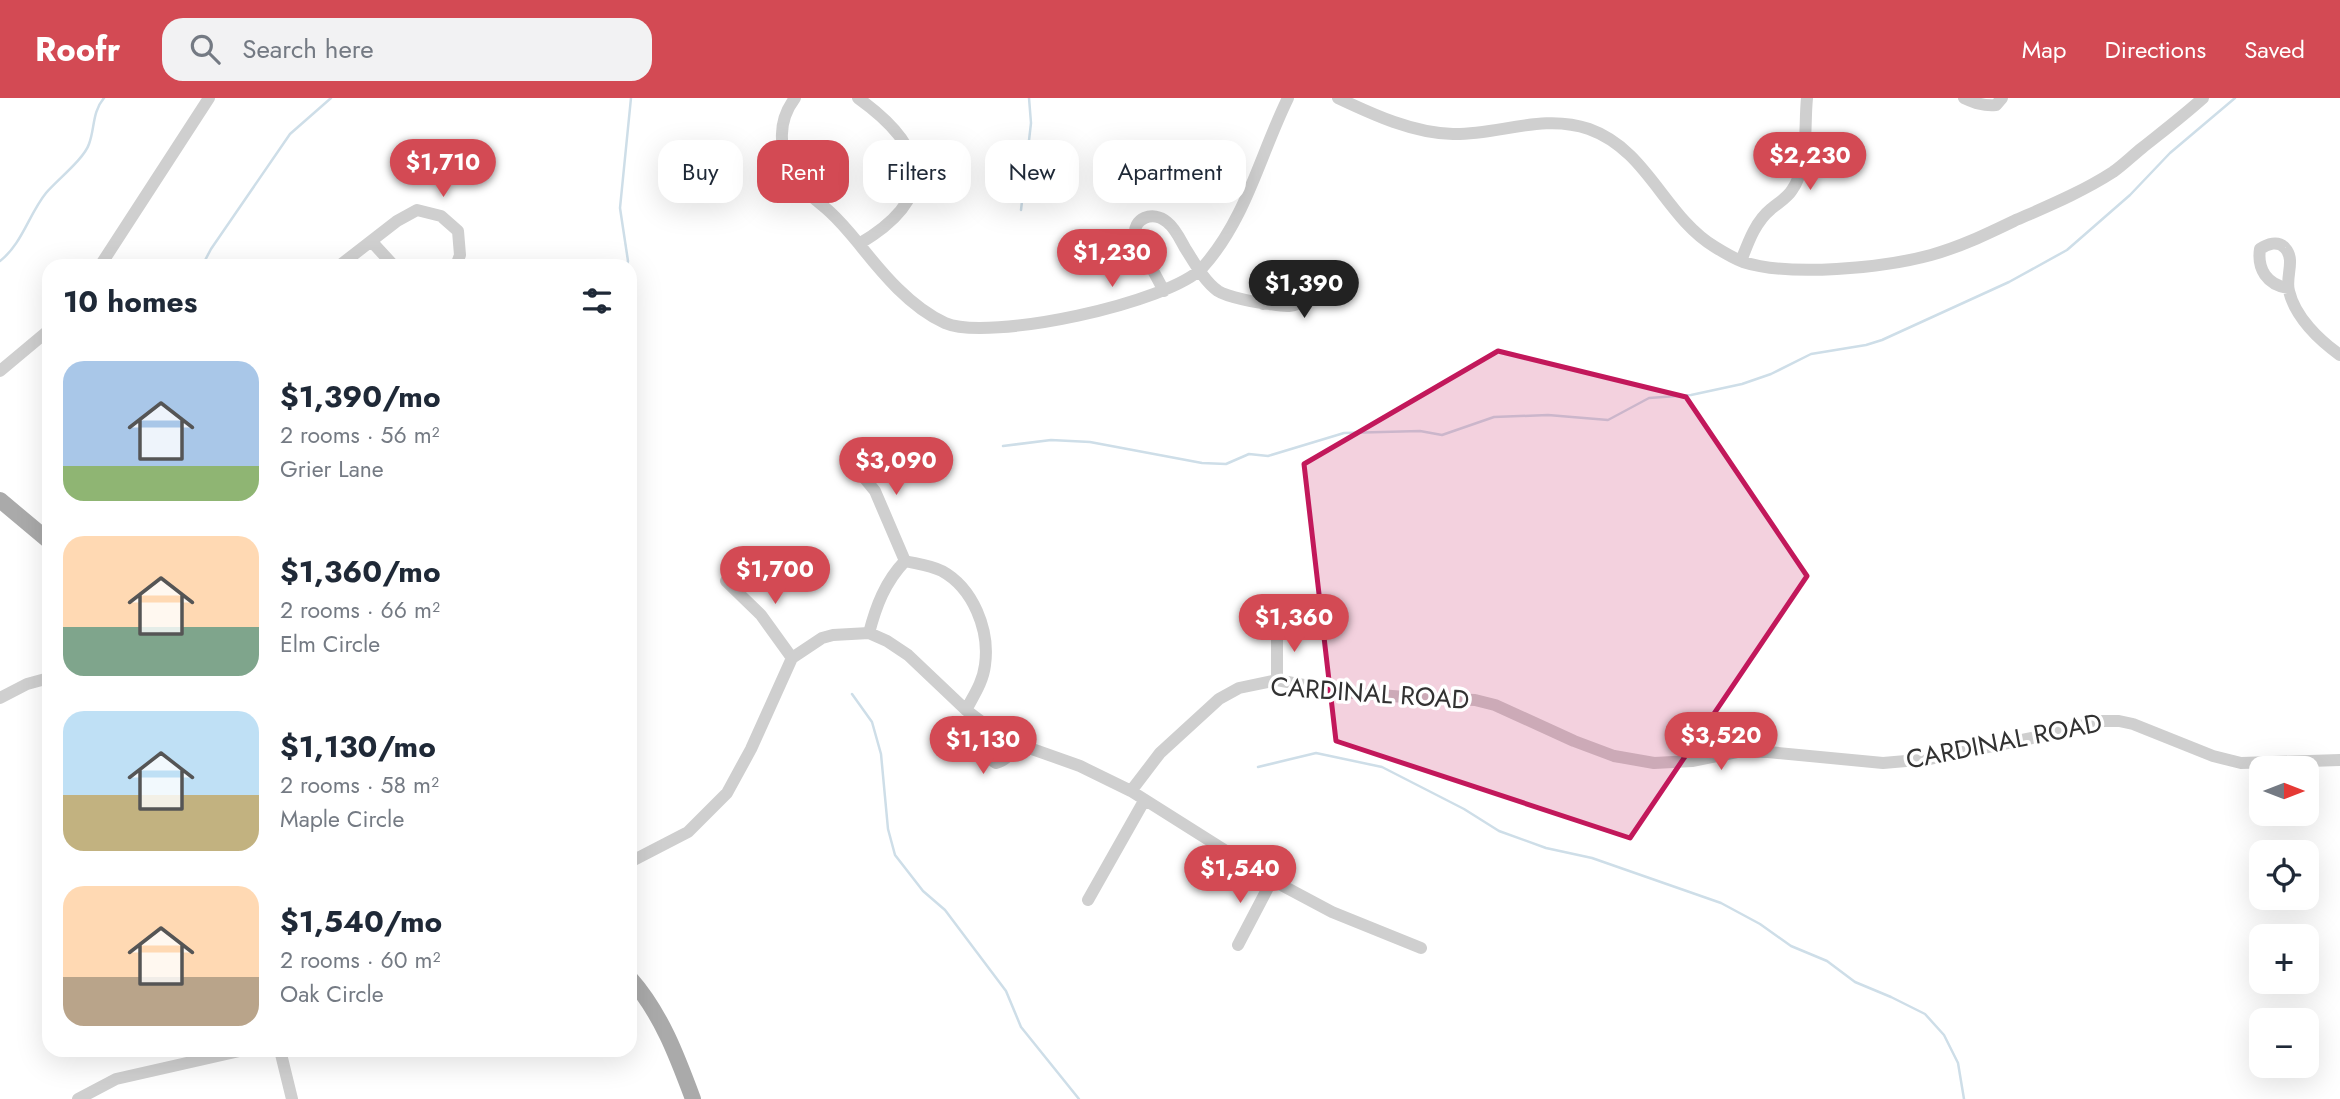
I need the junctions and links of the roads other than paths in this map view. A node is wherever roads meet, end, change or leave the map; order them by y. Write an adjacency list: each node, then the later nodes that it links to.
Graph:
1 (209, 98): 12 (street)
2 (795, 98): 11 (street)
3 (858, 98): 11 (street)
4 (1288, 98): 17 (street)
5 (1338, 98): 16 (street)
6 (1807, 98): 16 (street)
7 (1964, 98): 8 (street)
8 (2002, 98)
9 (2203, 98): 16 (street)
10 (372, 242): 13 (street); 14 (street); 15 (street)
11 (859, 244): 19 (street)
12 (105, 259)
13 (349, 259)
14 (388, 259)
15 (459, 259)
16 (1741, 261)
17 (1200, 271): 19 (street); 19 (street); 20 (street)
18 (2287, 288): 22 (street)
19 (1164, 290)
20 (1263, 304)
21 (42, 336): 23 (street)
22 (2340, 355)
23 (0, 371)
24 (847, 457): 27 (street)
25 (0, 500): 26 (main road)
26 (42, 535)
27 (905, 561): 30 (street); 35 (street)
28 (726, 581): 31 (street)
29 (1277, 628): 33 (street)
30 (869, 633): 31 (street); 35 (street)
31 (792, 658): 41 (street)
32 (42, 680): 34 (street)
33 (1277, 680): 38 (street, CARDINAL ROAD); 39 (street, CARDINAL ROAD)
34 (0, 698)
35 (966, 710): 36 (street)
36 (995, 732): 37 (street); 37 (street)
37 (1015, 743): 39 (street)
38 (2340, 760)
39 (1131, 790): 40 (street)
40 (1144, 801): 42 (street); 43 (street)
41 (637, 858)
42 (1272, 880): 44 (street); 45 (street)
43 (1088, 900)
44 (1238, 945)
45 (1421, 948)
46 (637, 987): 51 (main road)
47 (213, 1057): 49 (street)
48 (282, 1057): 50 (street)
49 (78, 1099)
50 (292, 1099)
51 (693, 1099)

